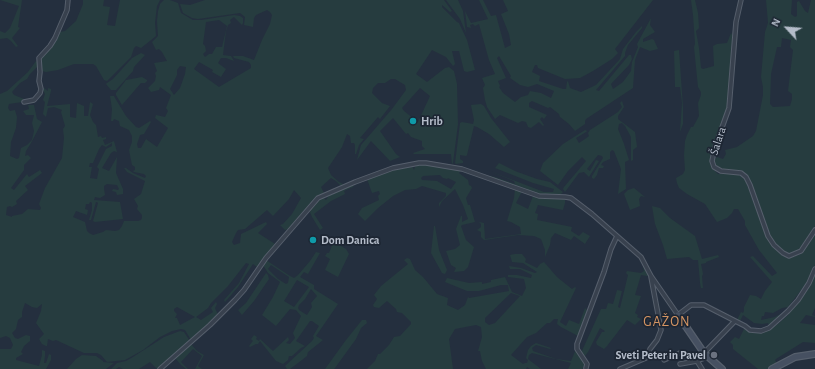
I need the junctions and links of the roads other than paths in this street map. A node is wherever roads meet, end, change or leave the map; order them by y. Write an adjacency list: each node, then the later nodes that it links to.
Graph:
1 (68, 0): 3 (street)
2 (741, 0): 4 (street, Šalara)
3 (24, 102)
4 (815, 230)
5 (617, 236): 7 (street); 15 (street); 16 (street)
6 (815, 269): 9 (street)
7 (651, 276): 8 (street); 17 (street)
8 (678, 315): 9 (street); 11 (street)
9 (734, 322): 11 (street)
10 (815, 354): 20 (street)
11 (706, 355): 13 (street); 19 (street)
12 (664, 360): 13 (street)
13 (697, 361): 14 (street); 18 (street)
14 (680, 364)
15 (586, 368)
16 (160, 369)
17 (620, 369)
18 (702, 369)
19 (722, 369)
20 (772, 369)

